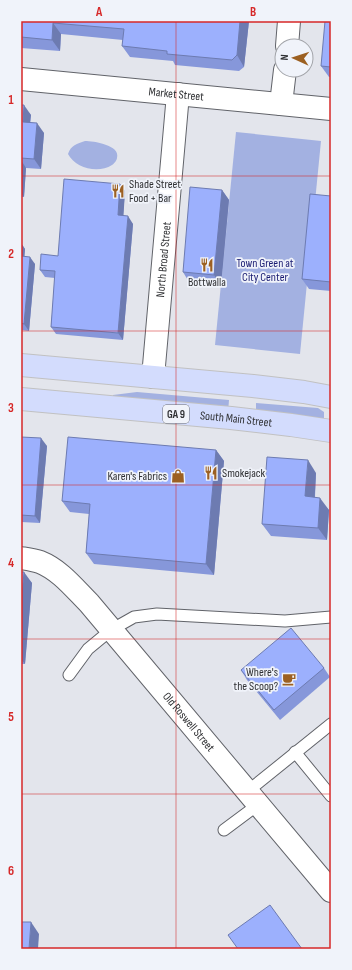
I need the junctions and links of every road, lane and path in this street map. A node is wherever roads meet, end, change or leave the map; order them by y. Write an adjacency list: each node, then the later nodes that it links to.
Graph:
1 (289, 21): 2 (street)
2 (288, 38)
3 (283, 78): 6 (street)
4 (21, 79): 5 (street, Market Street)
5 (178, 94): 6 (street, Market Street); 9 (street, North Broad Street)
6 (281, 104): 7 (street, Market Street)
7 (331, 109)
8 (21, 365): 9 (main road)
9 (153, 377): 10 (main road)
10 (331, 397)
11 (21, 399): 12 (main road, South Main Street / GA 9)
12 (331, 431)
13 (30, 560): 15 (street, Old Roswell Street)
14 (331, 617): 15 (lane)
15 (111, 630): 16 (lane); 20 (street, Old Roswell Street)
16 (68, 675)
17 (331, 724): 18 (lane)
18 (295, 752): 19 (lane); 20 (lane)
19 (331, 796)
20 (253, 797): 21 (lane); 22 (street, Old Roswell Street)
21 (224, 830)
22 (331, 891)

